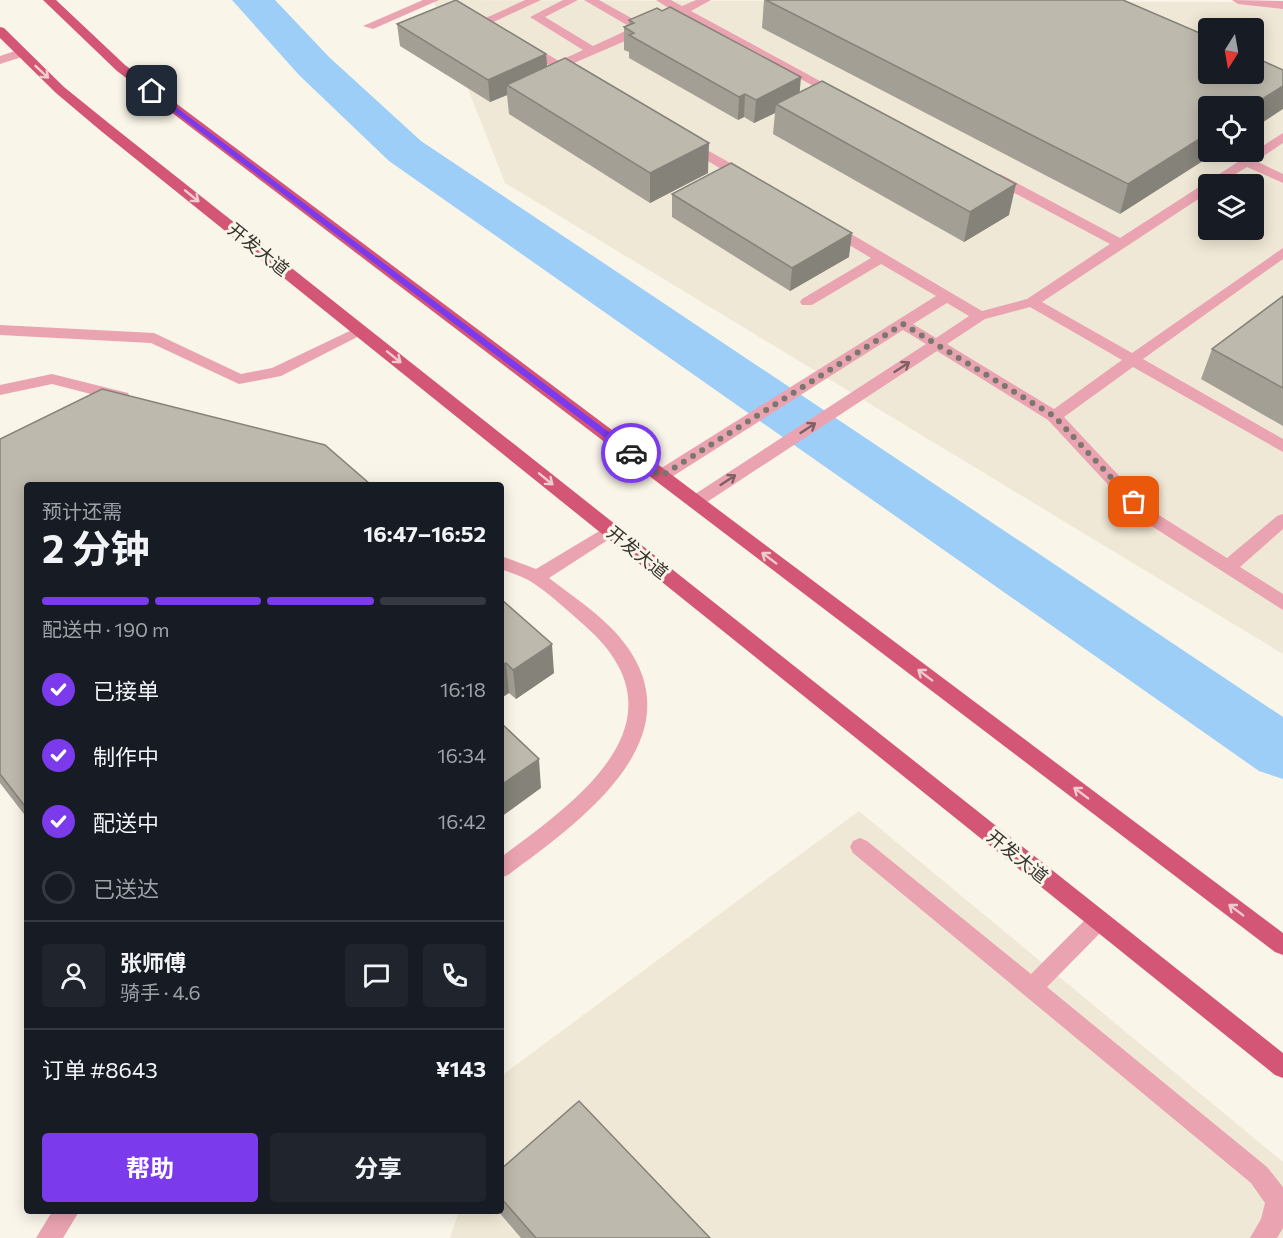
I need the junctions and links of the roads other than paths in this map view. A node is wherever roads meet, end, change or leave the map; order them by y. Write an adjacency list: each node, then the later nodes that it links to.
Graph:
1 (49, 0): 47 (main road)
2 (433, 0): 11 (street)
3 (536, 0): 17 (street)
4 (572, 0): 14 (street)
5 (590, 0): 12 (street)
6 (662, 0): 10 (street)
7 (705, 0): 10 (street)
8 (1238, 0): 9 (street)
9 (1283, 5)
10 (682, 10): 12 (street); 19 (street)
11 (369, 26)
12 (642, 29): 14 (street)
13 (0, 31): 15 (main road, 开发大道)
14 (592, 51): 17 (street)
15 (21, 53): 16 (street); 40 (main road, 开发大道, one-way to 40)
16 (0, 60)
17 (558, 66): 18 (street)
18 (588, 84)
19 (849, 99)
20 (1283, 137): 22 (street)
21 (679, 138): 28 (street)
22 (1264, 149)
23 (1244, 162): 26 (street)
24 (1248, 162): 27 (street)
25 (984, 172): 31 (street)
26 (1226, 174)
27 (1283, 179)
28 (760, 186)
29 (1198, 193): 31 (street)
30 (821, 222): 33 (street)
31 (1120, 244): 36 (street)
32 (1283, 252): 42 (street)
33 (881, 258): 34 (street); 35 (street)
34 (946, 296): 37 (street); 38 (street)
35 (807, 302)
36 (1032, 302): 37 (street); 42 (street)
37 (980, 316): 41 (street)
38 (903, 324): 41 (street); 47 (street)
39 (0, 330): 40 (street)
40 (361, 331): 50 (main road, 开发大道, one-way to 50)
41 (937, 344): 45 (street); 48 (street, one-way to 41)
42 (1133, 360): 45 (street); 46 (street)
43 (0, 390): 44 (street)
44 (132, 400)
45 (1054, 416): 52 (street)
46 (1283, 446)
47 (661, 476): 48 (main road)
48 (695, 502): 58 (main road, one-way to 48)
49 (1283, 520): 52 (street)
50 (611, 530): 53 (street); 57 (main road, 开发大道)
51 (504, 563): 53 (street)
52 (1227, 568): 54 (street)
53 (537, 577): 56 (street)
54 (1283, 603)
55 (860, 847): 59 (street)
56 (504, 867)
57 (1099, 920): 59 (street); 60 (main road, 开发大道)
58 (1283, 945)
59 (1031, 988): 62 (street)
60 (1283, 1067)
61 (65, 1214): 63 (street)
62 (1272, 1233)
63 (48, 1238)

